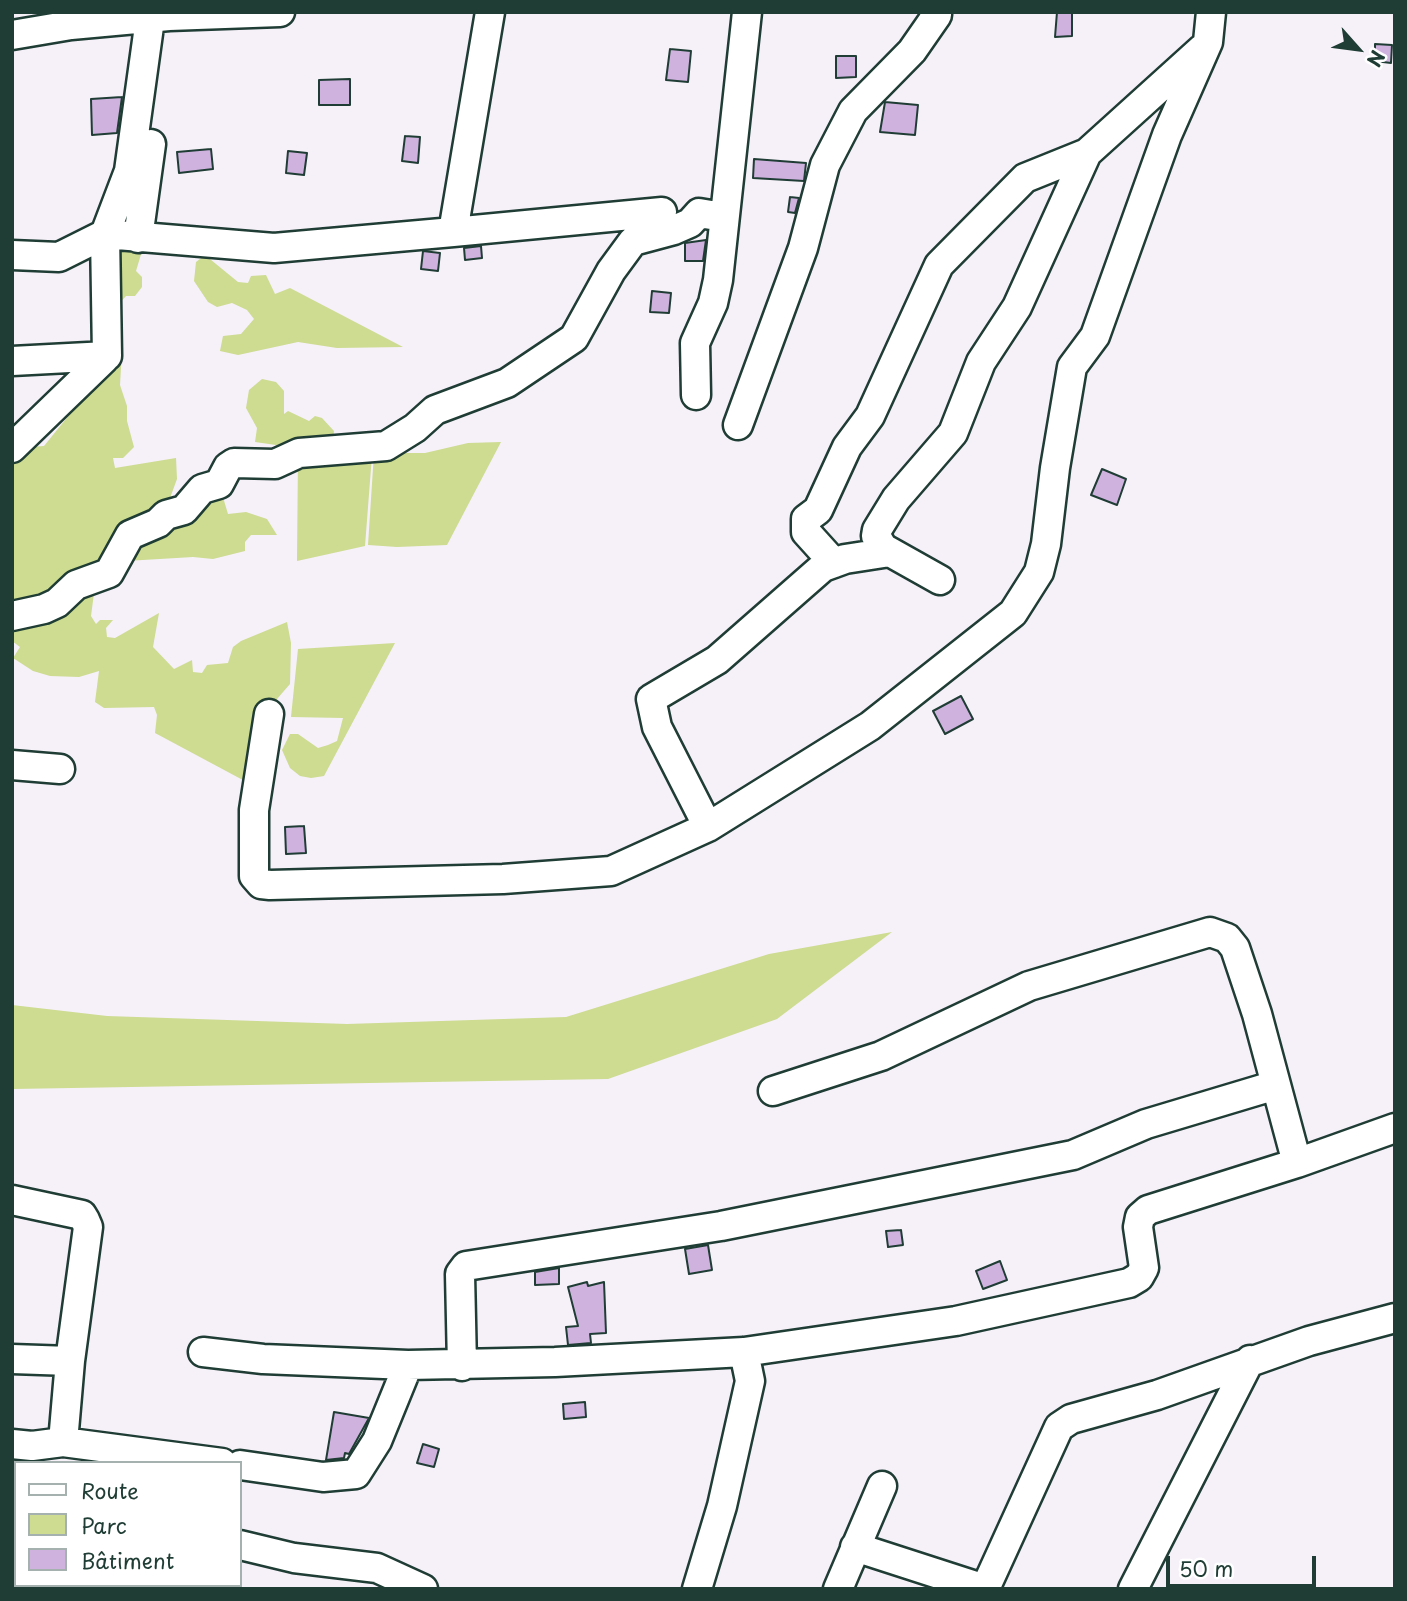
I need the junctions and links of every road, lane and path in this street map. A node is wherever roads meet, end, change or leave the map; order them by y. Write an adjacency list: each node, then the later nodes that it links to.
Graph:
1 (280, 12): 6 (street)
2 (490, 12): 12 (street)
3 (747, 12): 11 (street)
4 (934, 12): 19 (street)
5 (1211, 12): 8 (street)
6 (160, 18): 7 (street); 13 (street); 14 (street)
7 (12, 35)
8 (1208, 42): 9 (street); 28 (street)
9 (1087, 153): 21 (street); 22 (street)
10 (662, 212): 12 (street)
11 (723, 216): 18 (street); 24 (street)
12 (453, 232): 14 (street)
13 (105, 234): 14 (street); 15 (street); 16 (street)
14 (138, 237)
15 (12, 255)
16 (104, 359): 17 (street); 20 (street)
17 (12, 361)
18 (696, 395)
19 (738, 425)
20 (12, 448)
21 (890, 552): 22 (street); 23 (street)
22 (834, 563): 28 (street)
23 (940, 580)
24 (12, 616)
25 (269, 714): 28 (street)
26 (12, 765): 27 (street)
27 (60, 769)
28 (708, 827)
29 (1276, 1085): 30 (street); 32 (street); 41 (street)
30 (773, 1091)
31 (1395, 1128): 32 (street)
32 (1297, 1163): 36 (street)
33 (12, 1200): 39 (street)
34 (1395, 1318): 38 (street)
35 (203, 1352): 40 (street)
36 (744, 1352): 41 (street); 50 (street)
37 (12, 1359): 39 (street)
38 (1250, 1360): 52 (street); 53 (street)
39 (69, 1362): 42 (street)
40 (408, 1365): 41 (street); 45 (street)
41 (462, 1366)
42 (63, 1442): 43 (street); 44 (street)
43 (12, 1444)
44 (207, 1461)
45 (242, 1465)
46 (882, 1486): 48 (street)
47 (242, 1545): 49 (street)
48 (855, 1547): 51 (street); 52 (street)
49 (423, 1589)
50 (698, 1589)
51 (838, 1589)
52 (985, 1589)
53 (1133, 1589)

